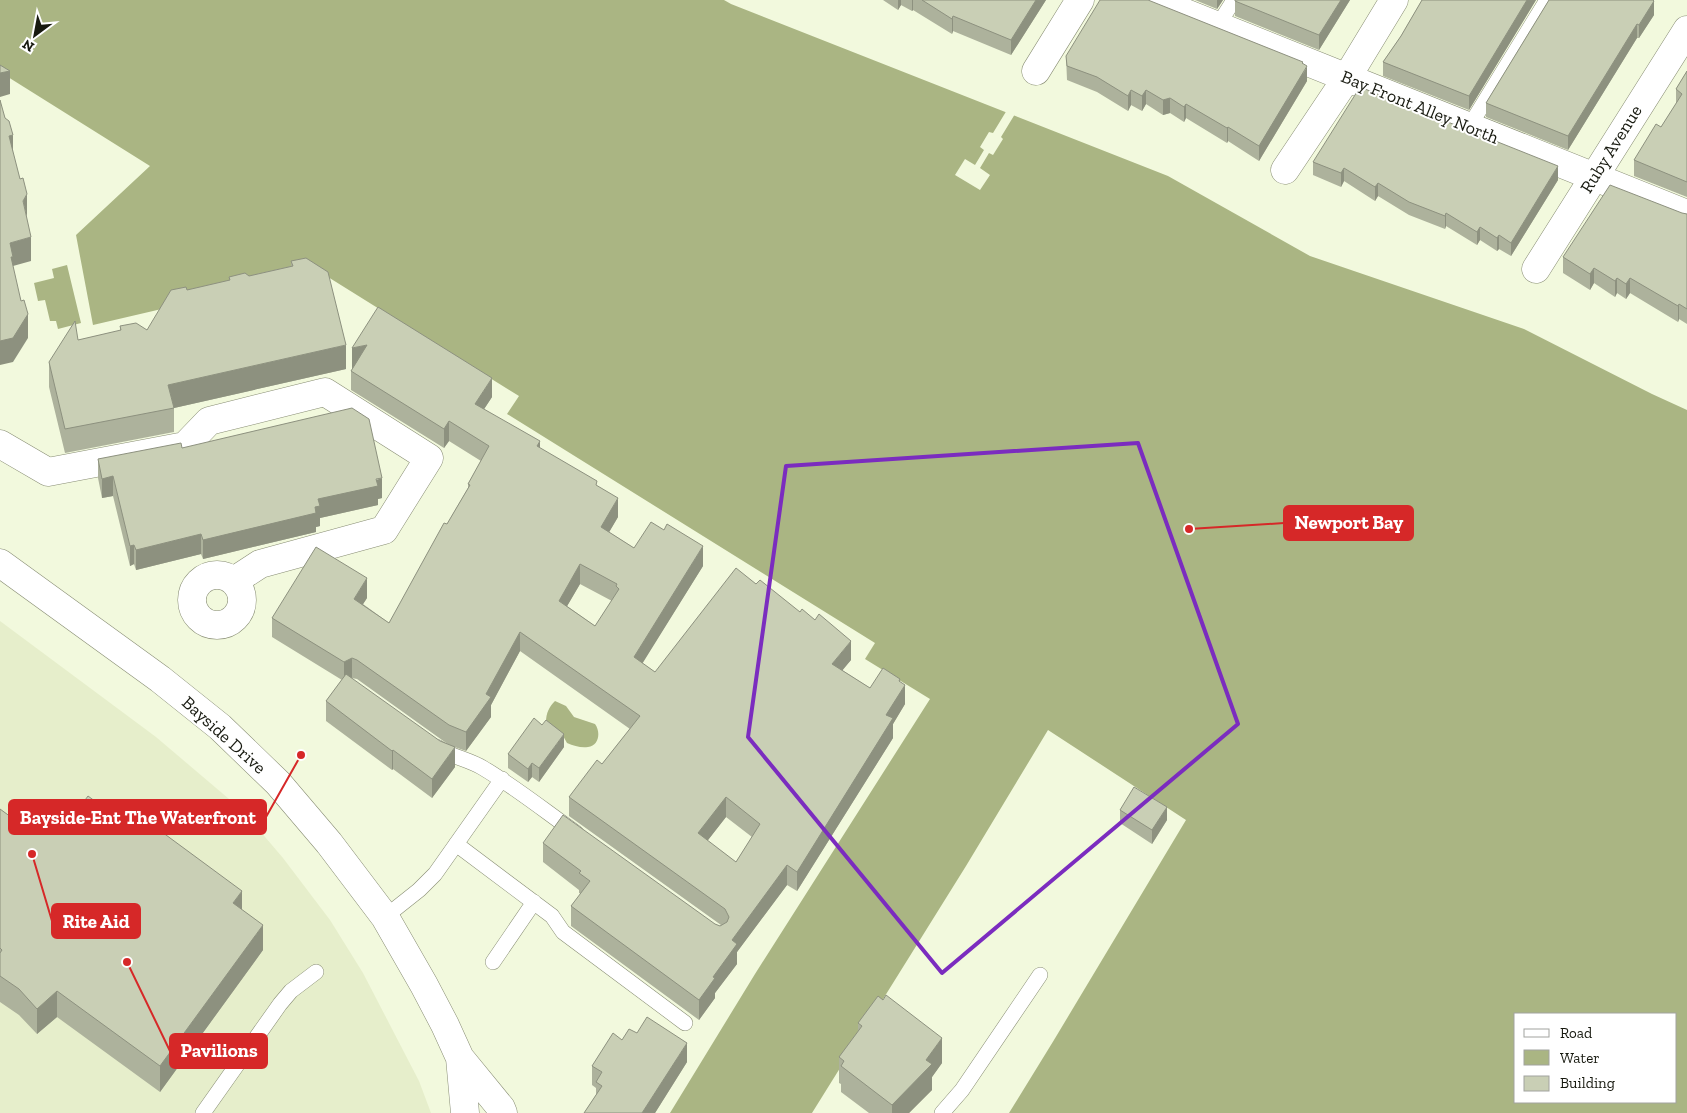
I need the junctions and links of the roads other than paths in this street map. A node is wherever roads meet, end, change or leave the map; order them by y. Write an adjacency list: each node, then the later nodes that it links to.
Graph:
1 (1080, 0): 8 (street)
2 (1153, 0): 6 (street, Bay Front Alley North)
3 (1234, 0): 6 (lane)
4 (1394, 0): 9 (street)
5 (1547, 0): 10 (lane)
6 (1218, 25): 9 (street, Bay Front Alley North)
7 (1687, 30): 12 (street, Ruby Avenue)
8 (1036, 71)
9 (1346, 78): 10 (street, Bay Front Alley North); 11 (street)
10 (1469, 127): 12 (street, Bay Front Alley North)
11 (1285, 170)
12 (1594, 176): 13 (street, Bay Front Alley North); 14 (street, Ruby Avenue)
13 (1687, 214)
14 (1536, 269)
15 (1, 444): 17 (street)
16 (0, 563): 23 (street, Bayside Drive)
17 (234, 581)
18 (422, 736): 19 (lane)
19 (502, 779): 20 (lane); 21 (lane)
20 (591, 843)
21 (456, 844): 22 (lane); 23 (lane)
22 (534, 902): 24 (lane); 27 (lane)
23 (385, 916): 28 (street, Bayside Drive)
24 (493, 962)
25 (316, 972): 29 (lane)
26 (1040, 976): 32 (lane)
27 (685, 1023)
28 (460, 1058): 30 (street, Bayside Drive); 31 (street, Bayside Drive)
29 (203, 1113)
30 (465, 1113)
31 (503, 1113)
32 (942, 1113)

